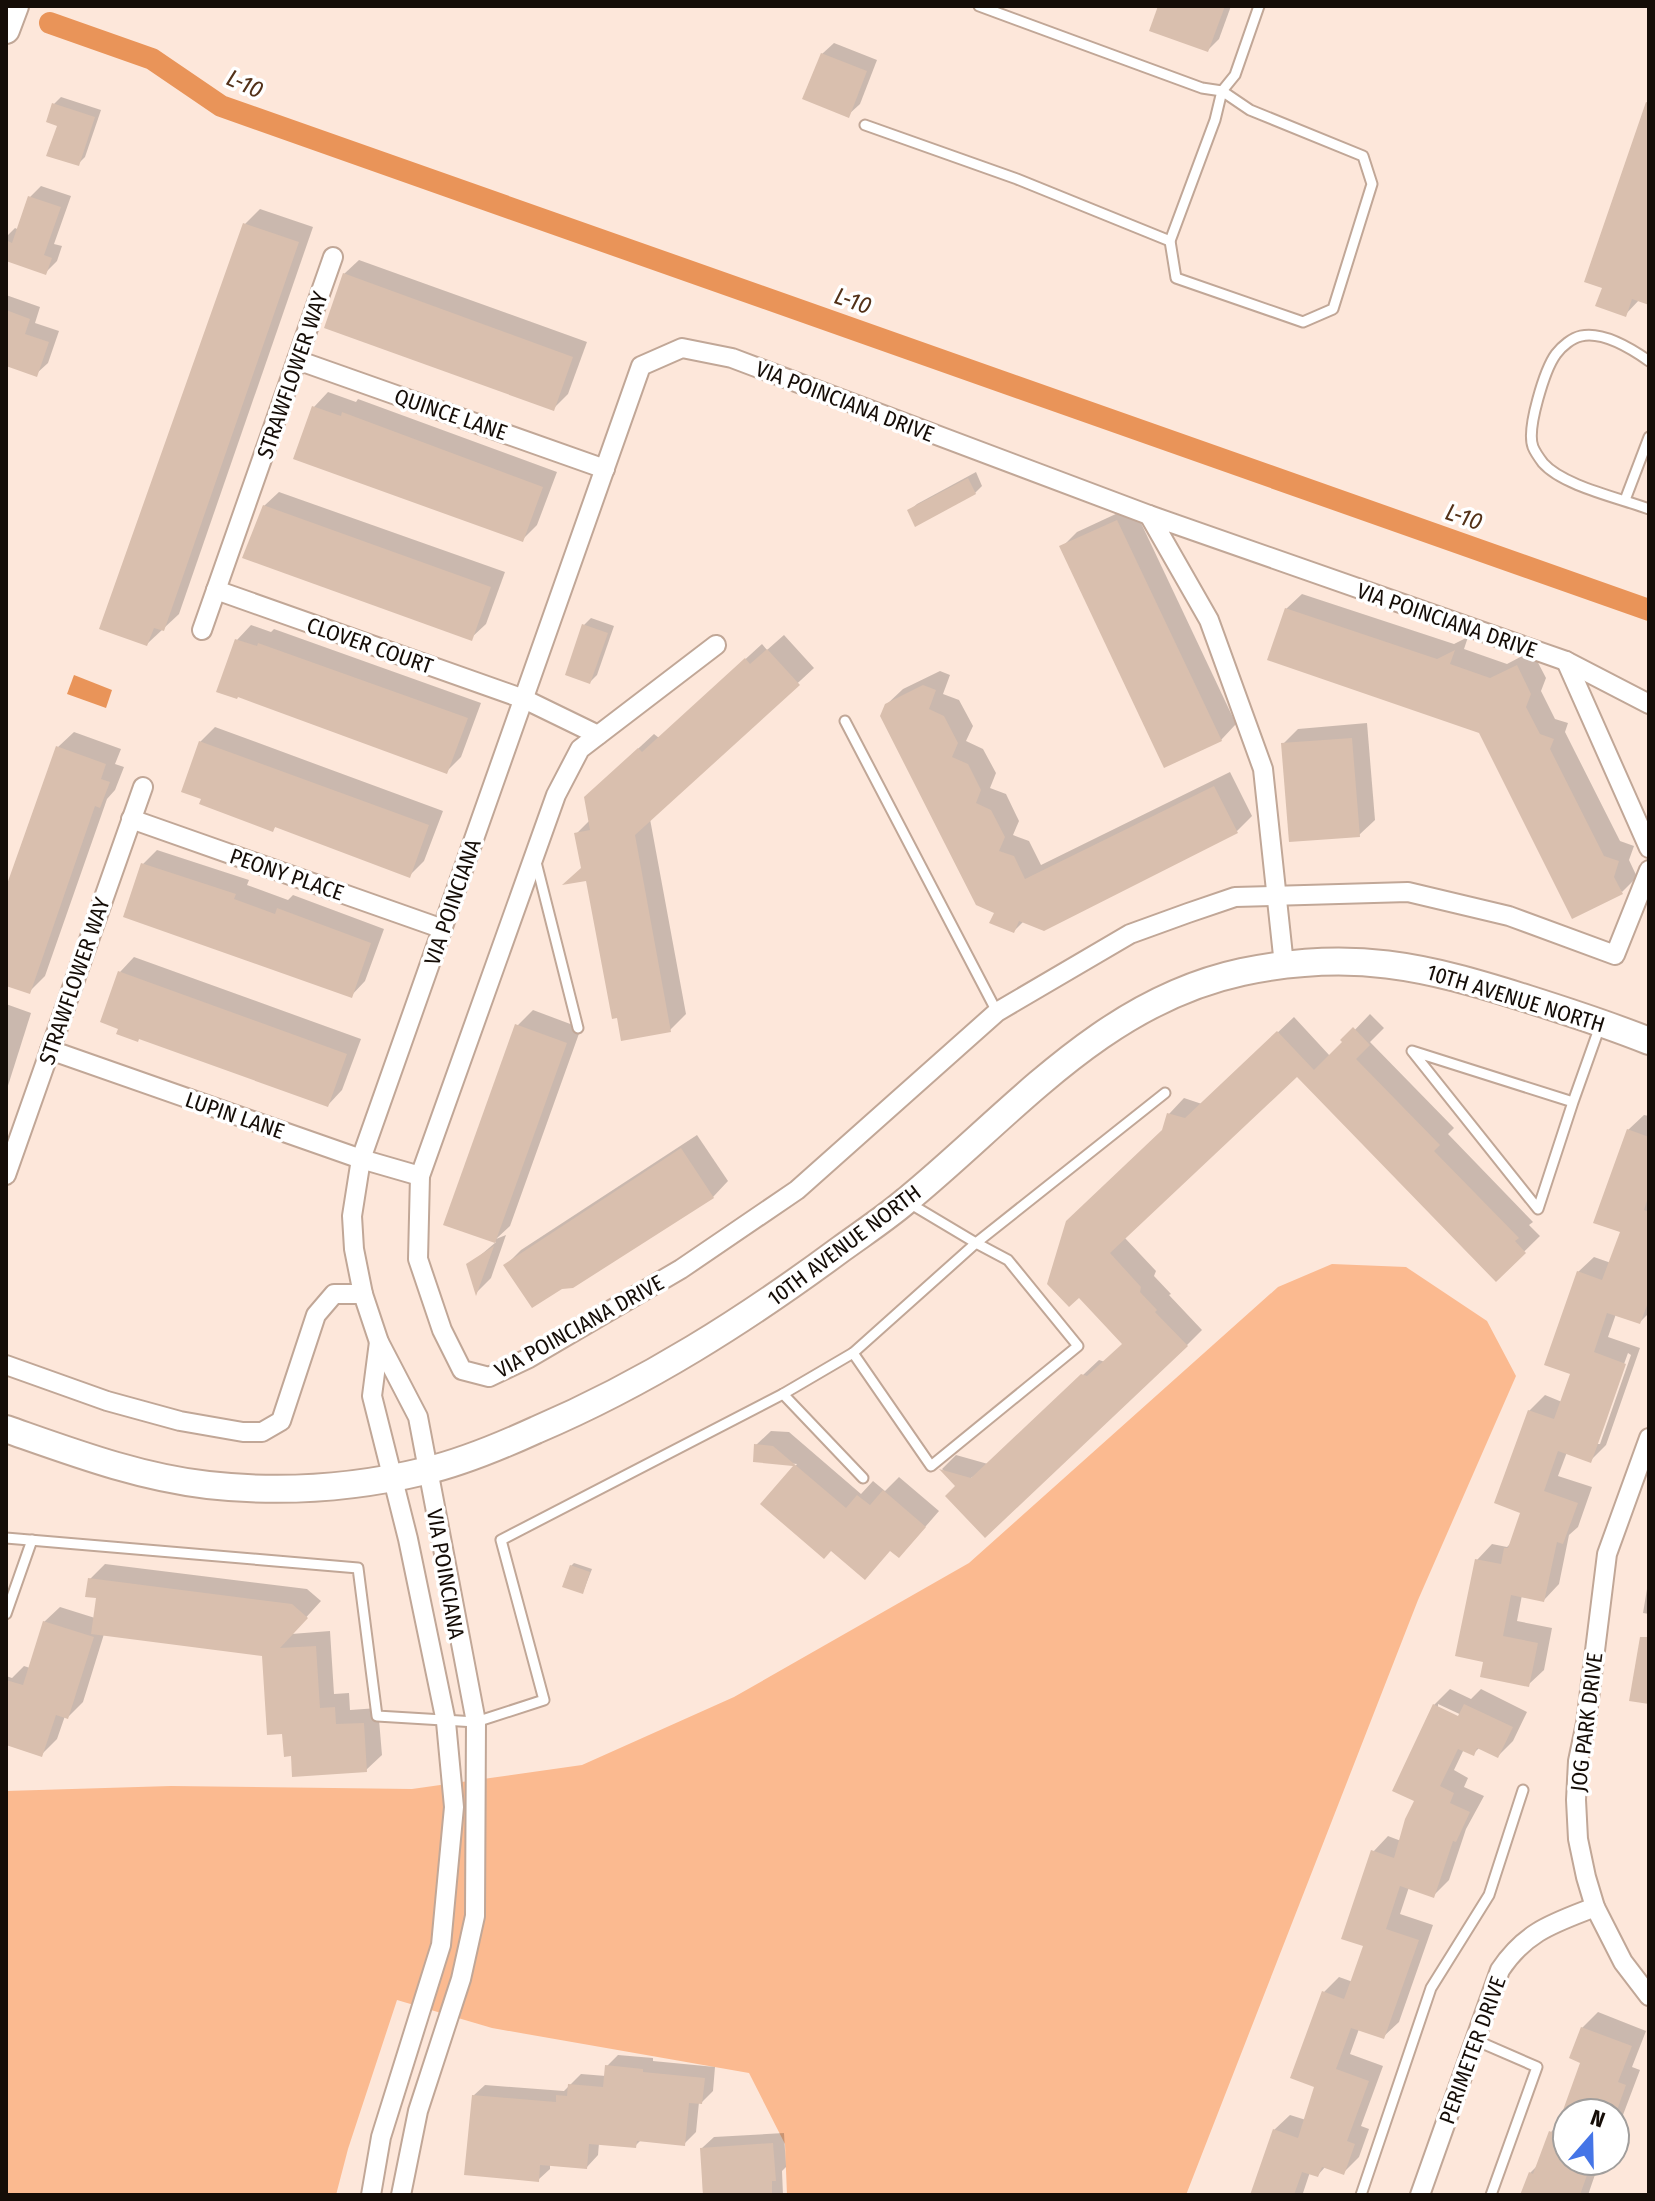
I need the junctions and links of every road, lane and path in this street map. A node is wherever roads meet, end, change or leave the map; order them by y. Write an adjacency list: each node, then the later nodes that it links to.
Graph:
1 (15, 6): 4 (street)
2 (979, 6): 5 (lane)
3 (1259, 6): 5 (lane)
4 (6, 30)
5 (1222, 91): 7 (lane); 7 (lane)
6 (865, 125): 7 (lane)
7 (1170, 241)
8 (333, 257): 9 (street, STRAWFLOWER WAY)
9 (297, 360): 12 (street, QUINCE LANE); 16 (street, STRAWFLOWER WAY)
10 (1649, 361): 13 (lane)
11 (1649, 437): 13 (lane)
12 (605, 469): 15 (street, VIA POINCIANA DRIVE); 20 (street, VIA POINCIANA)
13 (1625, 500): 14 (lane)
14 (1649, 509)
15 (1149, 515): 19 (street, VIA POINCIANA DRIVE); 29 (street)
16 (216, 590): 17 (street, STRAWFLOWER WAY); 20 (street, CLOVER COURT)
17 (202, 630)
18 (716, 645): 23 (street, VIA POINCIANA DRIVE)
19 (1566, 661): 21 (street, VIA POINCIANA DRIVE); 26 (street)
20 (524, 699): 23 (street); 30 (street, VIA POINCIANA)
21 (1649, 704)
22 (845, 721): 32 (lane)
23 (598, 735): 27 (street, VIA POINCIANA DRIVE)
24 (143, 787): 25 (street, STRAWFLOWER WAY)
25 (131, 819): 30 (street, PEONY PLACE); 36 (street, STRAWFLOWER WAY)
26 (1649, 848)
27 (534, 854): 34 (lane); 41 (street, VIA POINCIANA DRIVE)
28 (1649, 870): 29 (street, VIA POINCIANA DRIVE)
29 (1277, 894): 31 (street); 32 (street, VIA POINCIANA DRIVE)
30 (443, 929): 39 (street, VIA POINCIANA)
31 (1284, 965): 33 (street, 10TH AVENUE NORTH); 42 (street, 10TH AVENUE NORTH)
32 (997, 1012): 41 (street, VIA POINCIANA DRIVE)
33 (1601, 1022): 35 (street, 10TH AVENUE NORTH); 38 (lane)
34 (578, 1028)
35 (1649, 1041)
36 (50, 1050): 39 (street, LUPIN LANE); 40 (street, STRAWFLOWER WAY)
37 (1165, 1093): 43 (lane)
38 (1573, 1102): 38 (lane)
39 (361, 1159): 41 (street, LUPIN LANE); 44 (street, VIA POINCIANA)
40 (6, 1175)
41 (420, 1176)
42 (906, 1201): 43 (lane); 51 (street, 10TH AVENUE NORTH)
43 (976, 1243): 46 (lane); 46 (lane)
44 (363, 1294): 45 (street, VIA POINCIANA); 47 (street)
45 (379, 1342): 51 (street, VIA POINCIANA); 52 (street, VIA POINCIANA)
46 (853, 1353): 48 (lane)
47 (6, 1365)
48 (783, 1394): 53 (lane); 58 (lane)
49 (6, 1429): 52 (street, 10TH AVENUE NORTH)
50 (1649, 1438): 62 (street, JOG PARK DRIVE)
51 (427, 1471): 52 (street, 10TH AVENUE NORTH); 58 (street, VIA POINCIANA)
52 (390, 1477): 57 (street, VIA POINCIANA)
53 (863, 1478)
54 (6, 1538): 55 (lane)
55 (32, 1540): 56 (lane); 57 (lane)
56 (6, 1612)
57 (446, 1722): 58 (lane); 61 (street, VIA POINCIANA)
58 (476, 1722): 60 (street, VIA POINCIANA)
59 (1523, 1790): 67 (lane)
60 (477, 1815): 61 (street); 66 (street, VIA POINCIANA)
61 (454, 1818): 65 (street, VIA POINCIANA)
62 (1595, 1907): 63 (street, JOG PARK DRIVE); 64 (street, PERIMETER DRIVE)
63 (1649, 1996)
64 (1475, 2040): 68 (street, PERIMETER DRIVE); 69 (lane)
65 (371, 2195)
66 (401, 2195)
67 (1361, 2195)
68 (1420, 2195)
69 (1491, 2195)

